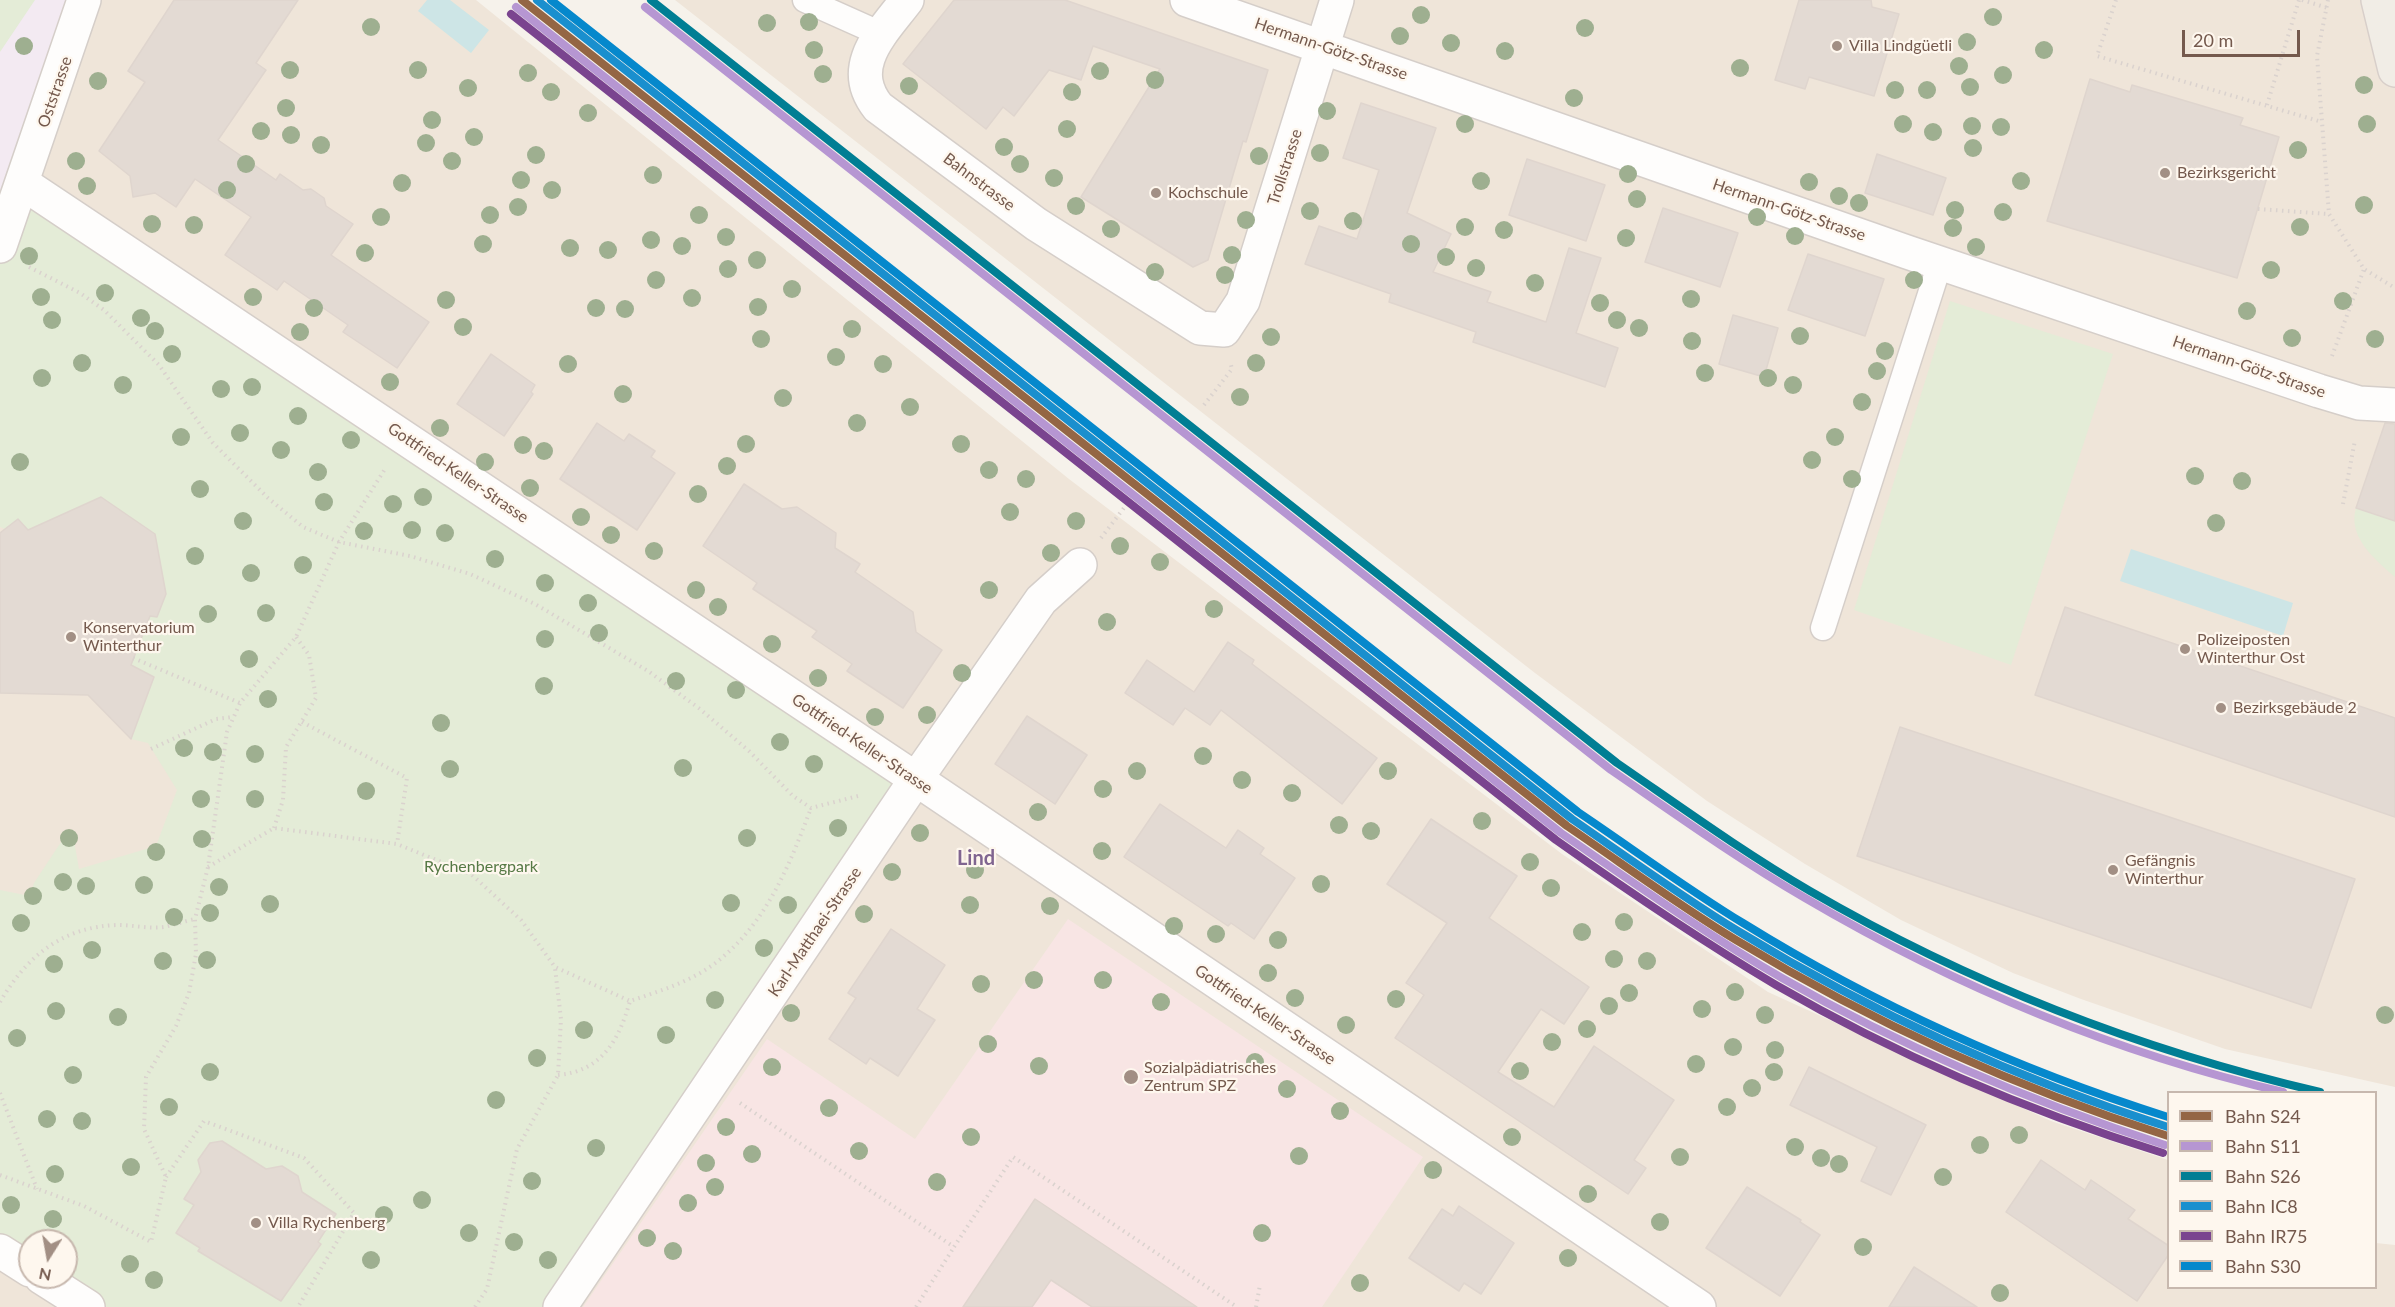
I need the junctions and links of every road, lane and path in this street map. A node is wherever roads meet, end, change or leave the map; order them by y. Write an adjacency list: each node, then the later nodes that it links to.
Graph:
1 (84, 0): 16 (street, Oststrasse)
2 (805, 0): 11 (lane)
3 (907, 0): 11 (street, Bahnstrasse)
4 (1187, 0): 12 (street, Hermann-Götz-Strasse)
5 (1337, 0): 12 (street, Trollstrasse)
6 (2116, 0): 14 (path)
7 (2300, 0): 10 (path); 14 (path)
8 (2328, 0): 10 (path)
9 (2378, 0): 13 (main road)
10 (2328, 8): 15 (path)
11 (881, 34): 24 (street, Bahnstrasse)
12 (1323, 46): 20 (street, Hermann-Götz-Strasse); 24 (street, Trollstrasse)
13 (2395, 70)
14 (2267, 105): 15 (path)
15 (2322, 122): 18 (path)
16 (24, 184): 19 (street, Oststrasse); 30 (street, Gottfried-Keller-Strasse)
17 (2258, 209): 18 (path)
18 (2329, 214): 22 (path)
19 (0, 246)
20 (1940, 263): 26 (street, Hermann-Götz-Strasse); 35 (lane)
21 (27, 266): 33 (path)
22 (2364, 269): 23 (path); 26 (path)
23 (2395, 288)
24 (1224, 330)
25 (1232, 369): 27 (path)
26 (2319, 391): 28 (street, Hermann-Götz-Strasse)
27 (1204, 405)
28 (2395, 405)
29 (2356, 430): 32 (path)
30 (405, 438): 33 (path); 42 (street, Gottfried-Keller-Strasse)
31 (1130, 500): 34 (path)
32 (2343, 504)
33 (339, 542): 36 (path); 43 (path)
34 (1080, 565): 42 (street, Karl-Matthaei-Strasse)
35 (1823, 628)
36 (296, 637): 38 (path); 40 (path)
37 (134, 658): 38 (path)
38 (240, 703): 39 (path)
39 (233, 717): 41 (path); 46 (path)
40 (302, 722): 44 (path); 45 (path)
41 (151, 749)
42 (916, 779): 43 (path); 52 (street, Karl-Matthaei-Strasse); 69 (street, Gottfried-Keller-Strasse)
43 (811, 808): 49 (path)
44 (274, 828): 45 (path); 46 (path)
45 (397, 844): 48 (path)
46 (208, 867): 47 (path)
47 (195, 919): 50 (path); 55 (path)
48 (555, 968): 49 (path); 51 (path)
49 (630, 1001): 51 (path)
50 (0, 1002)
51 (558, 1075): 64 (path)
52 (712, 1084): 57 (path); 65 (street, Karl-Matthaei-Strasse)
53 (0, 1093): 56 (path)
54 (0, 1175): 56 (path)
55 (166, 1177): 56 (path); 63 (path)
56 (37, 1190)
57 (954, 1247): 66 (path); 67 (path)
58 (0, 1251): 59 (street)
59 (18, 1262)
60 (1260, 1285): 68 (path)
61 (60, 1289): 62 (street)
62 (88, 1307)
63 (298, 1307)
64 (475, 1307)
65 (560, 1307)
66 (916, 1307)
67 (1237, 1307)
68 (1256, 1307)
69 (1699, 1307)

